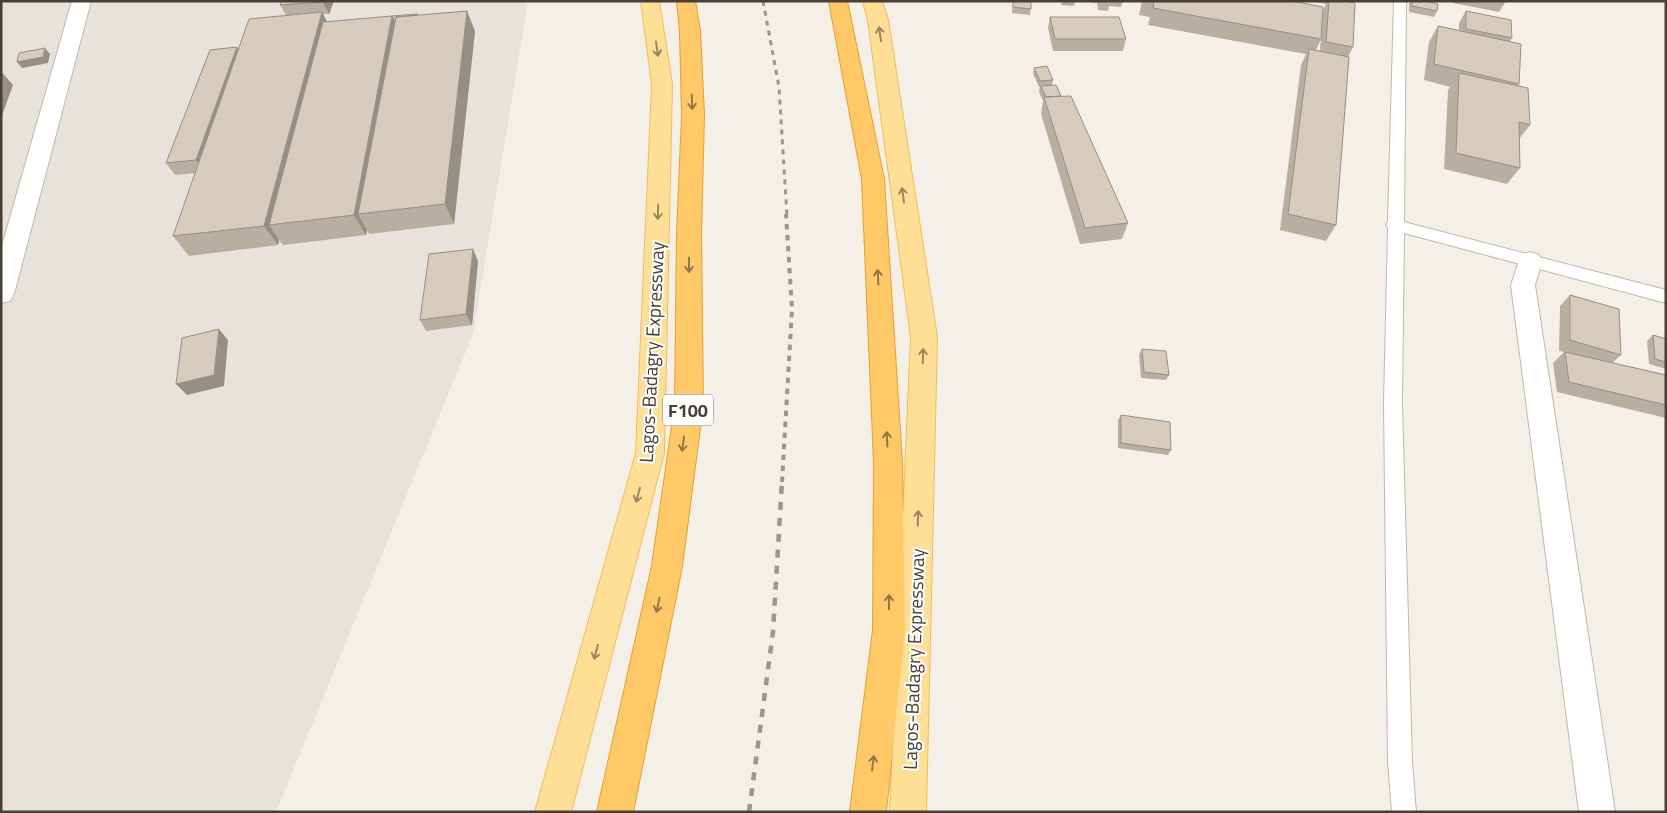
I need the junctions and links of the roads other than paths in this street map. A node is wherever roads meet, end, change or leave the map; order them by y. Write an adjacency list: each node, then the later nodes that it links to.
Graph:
1 (82, 1): 9 (street)
2 (650, 1): 11 (main road, Lagos-Badagry Expressway, one-way to 11)
3 (686, 1): 12 (highway, Lagos-Badagry Expressway / F100, one-way to 12)
4 (838, 1): 13 (highway, Lagos-Badagry Expressway, one-way to 4)
5 (872, 1): 14 (main road, Lagos-Badagry Expressway, one-way to 5)
6 (1400, 1): 7 (lane)
7 (1394, 225): 8 (lane); 15 (lane)
8 (1530, 261): 10 (lane); 16 (street)
9 (1, 294)
10 (1666, 298)
11 (553, 812)
12 (616, 812)
13 (868, 812)
14 (908, 812)
15 (1404, 812)
16 (1597, 812)

